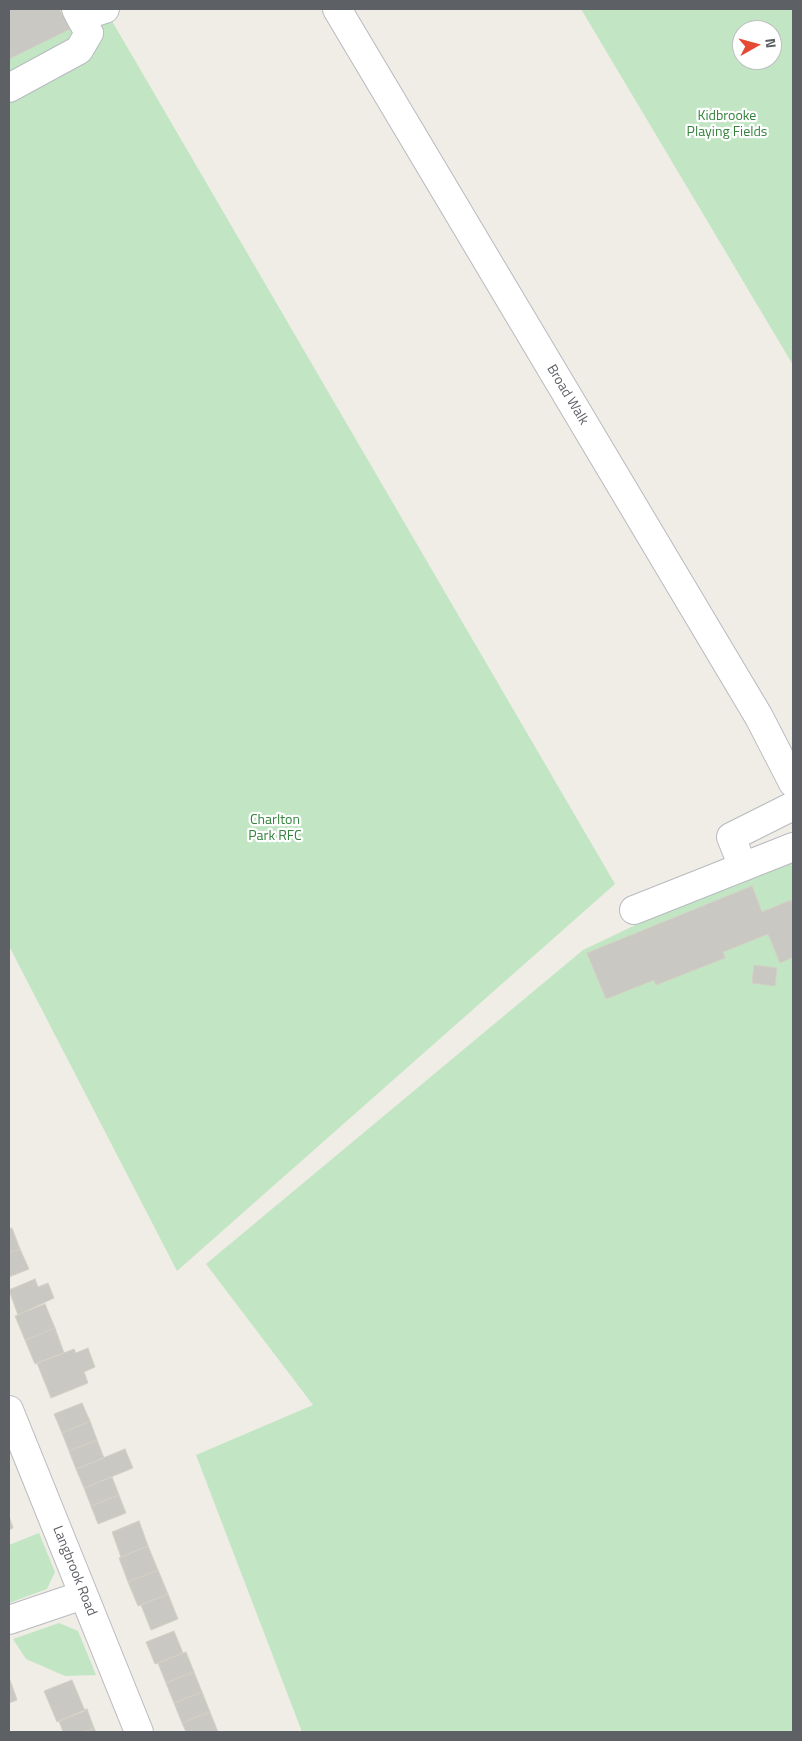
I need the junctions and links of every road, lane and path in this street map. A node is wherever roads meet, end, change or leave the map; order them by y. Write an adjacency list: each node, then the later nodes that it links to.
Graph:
1 (337, 9): 4 (street, Broad Walk)
2 (87, 12): 3 (street)
3 (9, 88)
4 (793, 783)
5 (793, 806): 7 (street)
6 (793, 847): 7 (street)
7 (743, 868): 8 (street)
8 (634, 910)
9 (9, 1410): 10 (street, Langbrook Road)
10 (84, 1595): 11 (street); 12 (street, Langbrook Road)
11 (9, 1620)
12 (139, 1732)

